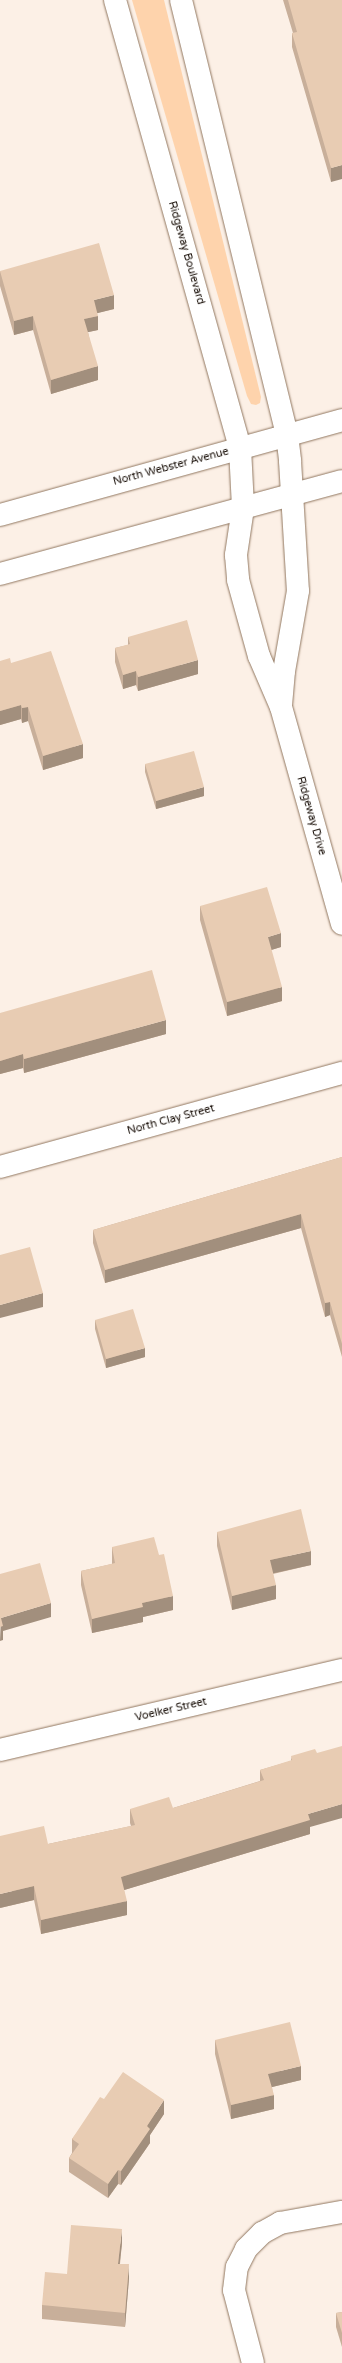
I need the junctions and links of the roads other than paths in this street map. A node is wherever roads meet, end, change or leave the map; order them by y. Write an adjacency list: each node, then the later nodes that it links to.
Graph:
1 (115, 0): 5 (street, Ridgeway Boulevard)
2 (181, 0): 4 (street)
3 (342, 420): 4 (street, North Webster Avenue)
4 (286, 435): 5 (street, North Webster Avenue); 7 (street)
5 (240, 448): 8 (street, Ridgeway Boulevard); 9 (street, North Webster Avenue)
6 (342, 481): 7 (street)
7 (293, 494): 8 (street); 11 (street, Ridgeway Drive)
8 (243, 508): 10 (street); 11 (street, Ridgeway Drive)
9 (0, 515)
10 (0, 574)
11 (281, 707): 12 (street, Ridgeway Drive)
12 (342, 924)
13 (342, 1073): 14 (street, North Clay Street)
14 (0, 1167)
15 (342, 1670): 16 (street, Voelker Street)
16 (0, 1750)
17 (342, 2212): 18 (street)
18 (252, 2363)

